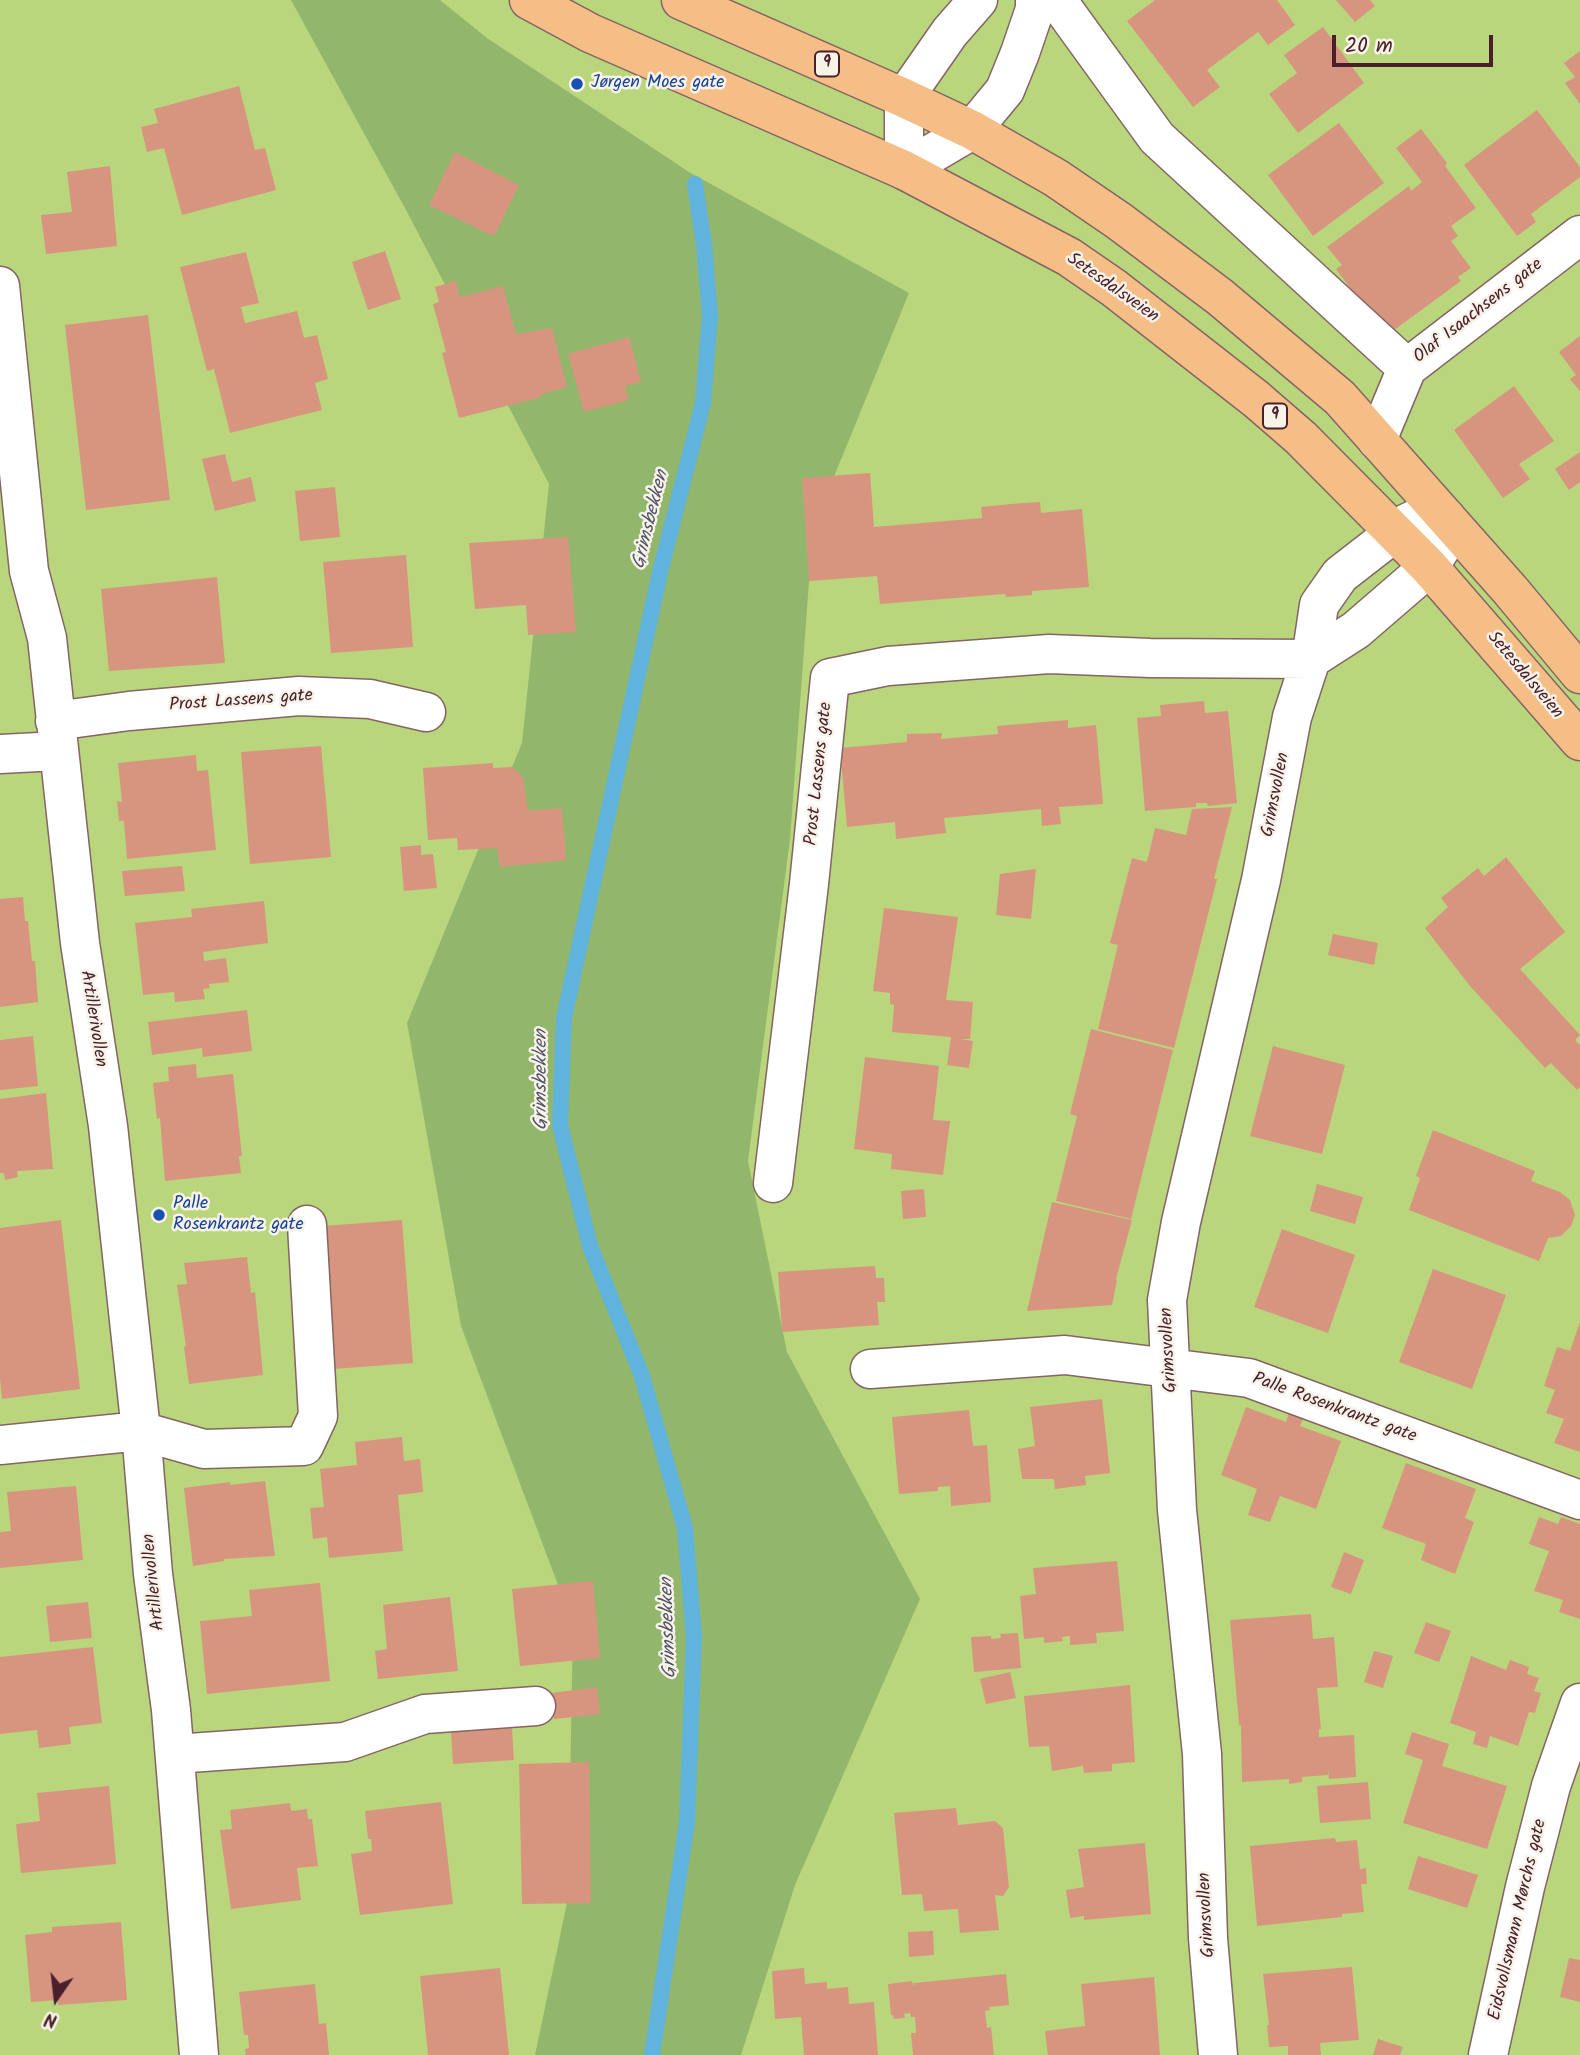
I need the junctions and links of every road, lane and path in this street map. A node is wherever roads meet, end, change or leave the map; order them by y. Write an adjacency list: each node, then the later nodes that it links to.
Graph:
1 (529, 0): 8 (highway, Setesdalsveien / 9)
2 (681, 0): 6 (highway, 9)
3 (978, 0): 6 (street)
4 (1035, 0): 7 (street)
5 (1057, 0): 11 (street)
6 (904, 98): 7 (highway, 9); 8 (street)
7 (972, 130): 8 (street); 12 (highway, 9)
8 (905, 170): 14 (highway, Setesdalsveien / 9)
9 (1580, 235): 11 (street, Olaf Isaachsens gate)
10 (0, 286): 19 (street, Artillerivollen)
11 (1407, 368): 12 (street, Olaf Isaachsens gate)
12 (1377, 440): 13 (highway, 9)
13 (1446, 518): 14 (street, Grimsvollen); 15 (street); 17 (highway, 9)
14 (1395, 532): 15 (highway, Setesdalsveien / 9); 16 (street, Grimsvollen)
15 (1429, 567): 16 (street); 20 (highway, Setesdalsveien / 9)
16 (1311, 659): 22 (street, Prost Lassens gate); 24 (street, Grimsvollen)
17 (1580, 674)
18 (426, 712): 19 (street, Prost Lassens gate)
19 (56, 736): 21 (street, Prost Lassens gate); 26 (street, Artillerivollen)
20 (1580, 741)
21 (0, 754)
22 (773, 1183)
23 (307, 1225): 26 (street)
24 (1171, 1367): 25 (street, Palle Rosenkrantz gate); 28 (street, Palle Rosenkrantz gate); 33 (street, Grimsvollen)
25 (870, 1369)
26 (141, 1431): 27 (street); 31 (street, Artillerivollen)
27 (0, 1445)
28 (1580, 1500)
29 (1580, 1703): 34 (street, Eidsvollsmann Mørchs gate)
30 (536, 1706): 31 (street)
31 (175, 1754): 32 (street, Artillerivollen)
32 (200, 2055)
33 (1218, 2055)
34 (1488, 2055)

